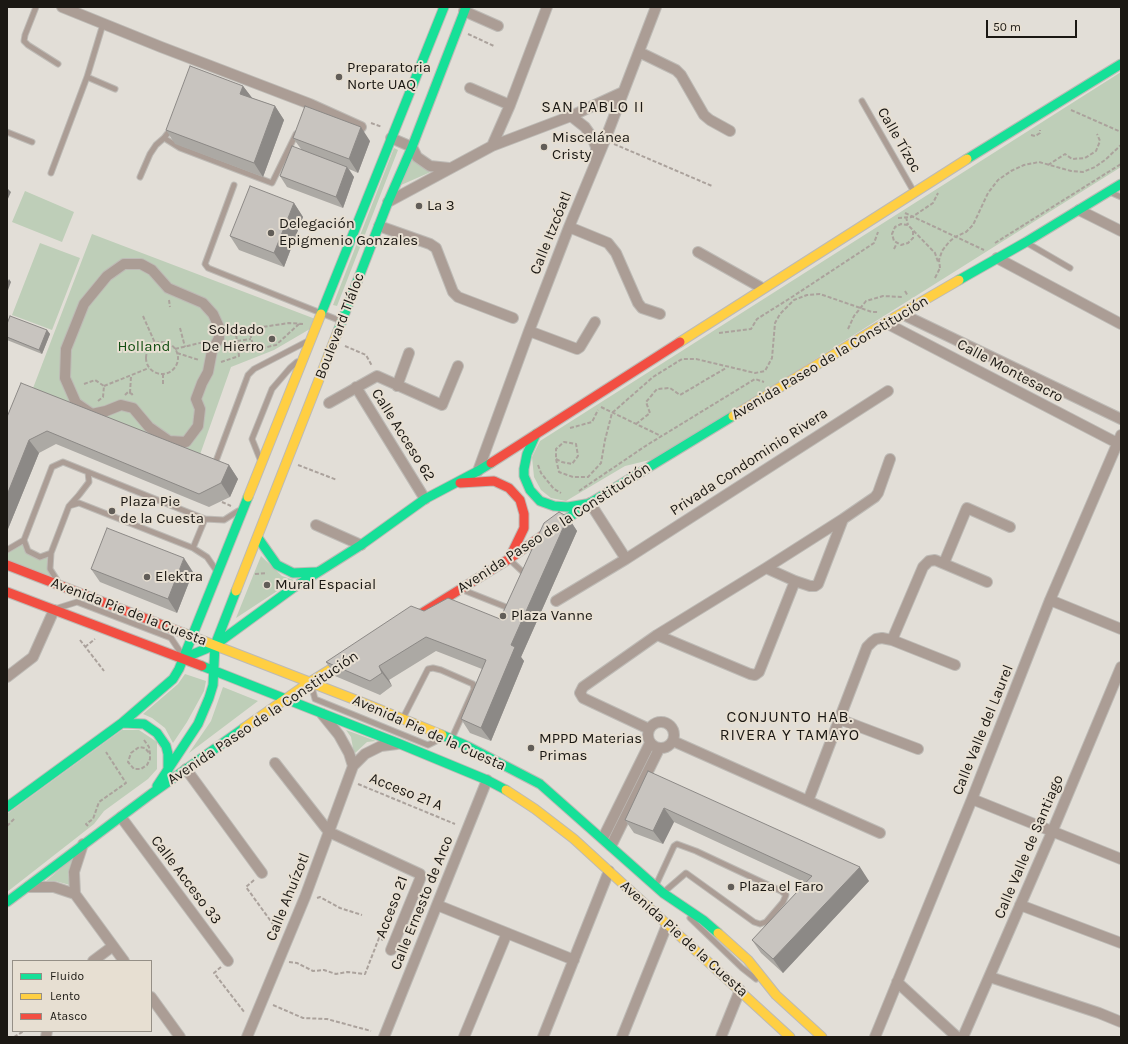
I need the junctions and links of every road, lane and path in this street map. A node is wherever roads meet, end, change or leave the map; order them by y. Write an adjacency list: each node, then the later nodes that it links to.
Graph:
1 (36, 7): 12 (lane)
2 (62, 7): 7 (street)
3 (444, 7): 34 (street, Boulevard Tláloc)
4 (547, 7): 20 (street)
5 (656, 7): 11 (street, Calle Itzcóatl)
6 (465, 9): 8 (street); 9 (street, Boulevard Tláloc)
7 (103, 24): 14 (lane); 27 (street)
8 (498, 26)
9 (457, 29): 10 (path); 40 (street, Boulevard Tláloc)
10 (494, 46)
11 (639, 52): 17 (street, Calle Itzcóatl); 29 (street)
12 (58, 64)
13 (1121, 64): 19 (street)
14 (87, 77): 16 (lane); 45 (lane)
15 (470, 88): 20 (street)
16 (115, 89)
17 (623, 92): 24 (street); 36 (street, Calle Itzcóatl)
18 (862, 101): 52 (lane, Calle Tízoc)
19 (1057, 103): 22 (path); 52 (street)
20 (510, 105): 39 (street)
21 (1078, 107): 22 (path)
22 (1072, 110): 23 (path); 31 (path)
23 (1066, 114)
24 (570, 116): 39 (street); 41 (street)
25 (173, 123): 33 (lane)
26 (299, 125): 33 (lane)
27 (361, 127)
28 (1040, 128): 35 (path)
29 (730, 131)
30 (7, 132): 37 (lane)
31 (1121, 132)
32 (1097, 134): 42 (path)
33 (164, 138): 46 (lane)
34 (391, 138): 40 (street); 81 (street, Boulevard Tláloc)
35 (1026, 138)
36 (605, 140): 41 (street, Calle Itzcóatl); 49 (path)
37 (32, 142)
38 (1121, 145): 42 (path)
39 (492, 146): 44 (street)
40 (412, 147): 44 (street); 54 (street, Boulevard Tláloc)
41 (596, 160): 62 (street, Calle Itzcóatl)
42 (1048, 164): 66 (path)
43 (1121, 164): 70 (path)
44 (449, 168): 54 (street)
45 (51, 172)
46 (140, 177)
47 (1121, 184): 51 (street, Avenida Paseo de la Constitución)
48 (234, 185): 81 (lane)
49 (712, 186)
50 (940, 189): 57 (path)
51 (1110, 191): 53 (lane); 56 (street, Avenida Paseo de la Constitución)
52 (914, 192): 55 (street)
53 (1121, 197)
54 (388, 202): 61 (street, Boulevard Tláloc)
55 (891, 206): 57 (path); 77 (street)
56 (1079, 210): 65 (street); 67 (street, Avenida Paseo de la Constitución)
57 (912, 216): 58 (path); 66 (path)
58 (906, 217): 59 (path); 60 (path)
59 (895, 218)
60 (908, 225): 64 (path); 68 (path)
61 (379, 226): 85 (street); 86 (street, Boulevard Tláloc)
62 (569, 227): 82 (street); 93 (street, Calle Itzcóatl)
63 (879, 227): 94 (path)
64 (913, 231): 68 (path); 74 (path)
65 (1121, 231)
66 (955, 237): 70 (path); 74 (path)
67 (1026, 242): 73 (street, Avenida Paseo de la Constitución); 75 (lane)
68 (897, 243): 69 (path)
69 (894, 249)
70 (984, 250): 72 (path); 73 (path)
71 (698, 252): 77 (street)
72 (978, 254)
73 (997, 258): 83 (street, Avenida Paseo de la Constitución); 90 (street)
74 (940, 268): 76 (path)
75 (1070, 268)
76 (933, 281)
77 (762, 288): 131 (street)
78 (902, 301): 79 (path)
79 (859, 308): 80 (path); 95 (path); 111 (path)
80 (883, 312)
81 (321, 313): 86 (lane); 91 (street, Boulevard Tláloc)
82 (660, 314)
83 (902, 314): 88 (street, Avenida Paseo de la Constitución); 128 (street, Calle Montesacro)
84 (143, 316): 101 (path)
85 (513, 318)
86 (342, 322): 100 (street, Boulevard Tláloc)
87 (595, 322): 93 (street)
88 (886, 323): 133 (street, Calle Montesacro); 147 (street, Avenida Paseo de la Constitución)
89 (299, 324): 91 (path); 97 (path); 97 (path)
90 (1121, 324)
91 (316, 326): 98 (street, Boulevard Tláloc)
92 (180, 328): 102 (path)
93 (529, 331): 140 (street, Calle Itzcóatl)
94 (716, 333)
95 (847, 334)
96 (220, 338): 96 (street)
97 (251, 339): 99 (path)
98 (311, 340): 104 (street, Boulevard Tláloc); 136 (lane)
99 (237, 342)
100 (334, 342): 113 (path); 137 (street, Boulevard Tláloc)
101 (155, 343): 108 (path); 109 (path)
102 (185, 347)
103 (409, 352): 119 (street)
104 (304, 356): 139 (street, Boulevard Tláloc); 139 (lane)
105 (678, 358): 110 (path)
106 (458, 366): 119 (street)
107 (727, 367): 111 (path); 127 (path); 129 (path)
108 (149, 368): 109 (path); 112 (path)
109 (163, 374): 117 (path)
110 (652, 374)
111 (755, 374): 114 (path)
112 (131, 376): 118 (path); 122 (path)
113 (377, 376): 119 (street); 120 (street)
114 (754, 379): 115 (path); 132 (path)
115 (770, 383)
116 (84, 384): 118 (path)
117 (163, 384)
118 (104, 386): 124 (path)
119 (397, 386)
120 (356, 387): 125 (street); 146 (street, Calle Acceso 62)
121 (888, 391): 163 (street, Privada Condominio Rivera)
122 (130, 393)
123 (606, 402): 126 (path)
124 (93, 403)
125 (329, 403)
126 (600, 407): 127 (path); 130 (path)
127 (612, 413): 129 (path); 134 (path)
128 (1121, 419)
129 (636, 424): 132 (path)
130 (568, 429)
131 (536, 434): 140 (street); 147 (street)
132 (661, 436): 145 (path)
133 (1120, 441): 175 (street, Calle Valle del Laurel)
134 (556, 459): 134 (path)
135 (890, 459): 151 (street)
136 (216, 461)
137 (288, 461): 142 (path); 155 (street, Boulevard Tláloc)
138 (537, 461): 144 (path)
139 (262, 464): 149 (street, Boulevard Tláloc)
140 (478, 471): 143 (street)
141 (88, 472): 148 (lane); 150 (lane); 156 (lane)
142 (337, 480)
143 (458, 483): 146 (street); 162 (street)
144 (564, 494)
145 (573, 495)
146 (425, 500): 157 (street)
147 (590, 503): 154 (street, Avenida Paseo de la Constitución); 163 (street)
148 (69, 506): 158 (lane); 161 (lane)
149 (244, 508): 150 (lane); 167 (street, Boulevard Tláloc)
150 (205, 519): 158 (lane)
151 (843, 519): 166 (street); 169 (street)
152 (316, 525): 157 (street)
153 (1010, 527): 164 (street)
154 (539, 537): 160 (lane); 162 (street, Avenida Paseo de la Constitución)
155 (258, 538): 168 (street); 185 (street, Boulevard Tláloc)
156 (24, 540): 159 (lane); 161 (lane)
157 (361, 545): 168 (street)
158 (193, 548): 167 (lane)
159 (7, 550)
160 (535, 551)
161 (51, 553): 172 (lane)
162 (508, 559): 170 (lane); 173 (street, Avenida Paseo de la Constitución)
163 (626, 559): 176 (street, Privada Condominio Rivera)
164 (944, 563): 171 (street); 184 (street)
165 (7, 565): 172 (street, Avenida Pie de la Cuesta)
166 (766, 568): 169 (street); 181 (street)
167 (218, 572): 182 (street, Boulevard Tláloc)
168 (317, 572): 185 (street)
169 (796, 581): 181 (street)
170 (524, 582)
171 (987, 582)
172 (59, 585): 182 (street, Avenida Pie de la Cuesta)
173 (460, 589): 177 (lane); 179 (street, Avenida Paseo de la Constitución)
174 (7, 592): 178 (street, Avenida Pie de la Cuesta)
175 (1050, 600): 180 (street); 217 (street, Calle Valle del Laurel)
176 (556, 602)
177 (515, 606)
178 (54, 610): 187 (street, Avenida Pie de la Cuesta); 187 (lane); 192 (street)
179 (406, 623)
180 (1121, 629)
181 (657, 635): 199 (street)
182 (193, 637): 185 (street, Avenida Pie de la Cuesta); 187 (street, Boulevard Tláloc)
183 (80, 640): 190 (path)
184 (892, 640): 188 (street); 197 (street)
185 (215, 645): 187 (street); 191 (street); 193 (street, Avenida Pie de la Cuesta)
186 (352, 656): 193 (street, Avenida Paseo de la Constitución)
187 (184, 658): 191 (street, Avenida Pie de la Cuesta); 198 (street)
188 (955, 665)
189 (1121, 667): 225 (street, Calle Valle de Santiago)
190 (104, 671)
191 (215, 671): 194 (street, Avenida Pie de la Cuesta); 213 (street)
192 (7, 678)
193 (310, 682): 194 (street, Avenida Paseo de la Constitución); 196 (street, Avenida Pie de la Cuesta); 201 (lane)
194 (286, 700): 195 (street, Avenida Pie de la Cuesta); 212 (street, Avenida Paseo de la Constitución)
195 (322, 714): 204 (street, Avenida Pie de la Cuesta); 211 (street)
196 (402, 719): 201 (street, Avenida Pie de la Cuesta); 201 (lane)
197 (839, 719): 207 (street); 218 (street)
198 (122, 723): 213 (street); 219 (street)
199 (649, 729): 202 (street); 203 (street)
200 (141, 737): 208 (path)
201 (448, 738): 228 (street, Avenida Pie de la Cuesta)
202 (673, 741): 206 (street); 218 (street)
203 (650, 743): 206 (street); 209 (street)
204 (400, 744): 211 (street); 214 (street, Avenida Pie de la Cuesta)
205 (111, 748): 227 (path)
206 (659, 749): 209 (street)
207 (918, 749)
208 (150, 754): 208 (path)
209 (647, 763): 228 (street); 230 (street)
210 (275, 764): 224 (street)
211 (353, 766): 215 (street, Calle Ahuízotl)
212 (186, 769): 216 (street, Avenida Paseo de la Constitución); 233 (street)
213 (168, 770): 216 (street)
214 (487, 780): 232 (street, Avenida Pie de la Cuesta); 240 (street, Calle Ernesto de Arco)
215 (349, 781): 222 (path, Acceso 21 A); 224 (street, Calle Ahuízotl)
216 (151, 794): 221 (street, Avenida Paseo de la Constitución)
217 (972, 799): 225 (street); 255 (street, Calle Valle del Laurel)
218 (808, 800): 226 (street)
219 (7, 807)
220 (17, 816): 223 (path)
221 (121, 817): 227 (street, Avenida Paseo de la Constitución); 252 (street, Calle Acceso 33)
222 (455, 824)
223 (7, 826)
224 (329, 832): 238 (street, Calle Ahuízotl); 248 (street, Acceso 21)
225 (1052, 832): 231 (street); 241 (street, Calle Valle de Santiago)
226 (880, 833)
227 (95, 836): 229 (street, Avenida Paseo de la Constitución)
228 (603, 838): 230 (street, Avenida Pie de la Cuesta)
229 (83, 844): 235 (street, Avenida Paseo de la Constitución); 237 (street)
230 (611, 846): 234 (street, Avenida Pie de la Cuesta)
231 (1121, 859)
232 (609, 871): 243 (street, Avenida Pie de la Cuesta); 251 (street)
233 (262, 873): 245 (path)
234 (656, 886): 236 (street, Avenida Pie de la Cuesta); 236 (lane)
235 (28, 887): 237 (street); 239 (street, Avenida Paseo de la Constitución)
236 (663, 893): 270 (street, Avenida Pie de la Cuesta)
237 (75, 894): 247 (street)
238 (305, 897): 242 (path); 245 (street, Calle Ahuízotl)
239 (7, 902)
240 (437, 905): 244 (street); 264 (street, Calle Ernesto de Arco)
241 (1020, 905): 246 (street); 254 (street, Calle Valle de Santiago)
242 (362, 915)
243 (667, 925): 256 (street, Avenida Pie de la Cuesta); 267 (street)
244 (507, 933): 251 (street); 265 (street)
245 (286, 942): 253 (street, Calle Ahuízotl)
246 (1121, 943)
247 (113, 946): 249 (street); 250 (street)
248 (392, 947): 253 (path)
249 (94, 960)
250 (123, 960)
251 (574, 960): 266 (street)
252 (228, 961): 260 (path)
253 (278, 961): 258 (street, Calle Ahuízotl)
254 (990, 977): 259 (street); 273 (street, Calle Valle de Santiago)
255 (897, 982): 271 (street, Calle Valle del Laurel); 272 (street)
256 (740, 990): 268 (street); 269 (street, Avenida Pie de la Cuesta)
257 (152, 998): 263 (street)
258 (262, 1001): 260 (street, Calle Ahuízotl); 261 (path)
259 (1121, 1022)
260 (253, 1023): 262 (street, Calle Ahuízotl)
261 (371, 1032)
262 (247, 1036)
263 (180, 1037)
264 (384, 1037)
265 (464, 1037)
266 (543, 1037)
267 (622, 1037)
268 (721, 1037)
269 (790, 1037)
270 (822, 1037)
271 (874, 1037)
272 (956, 1037)
273 (963, 1037)

